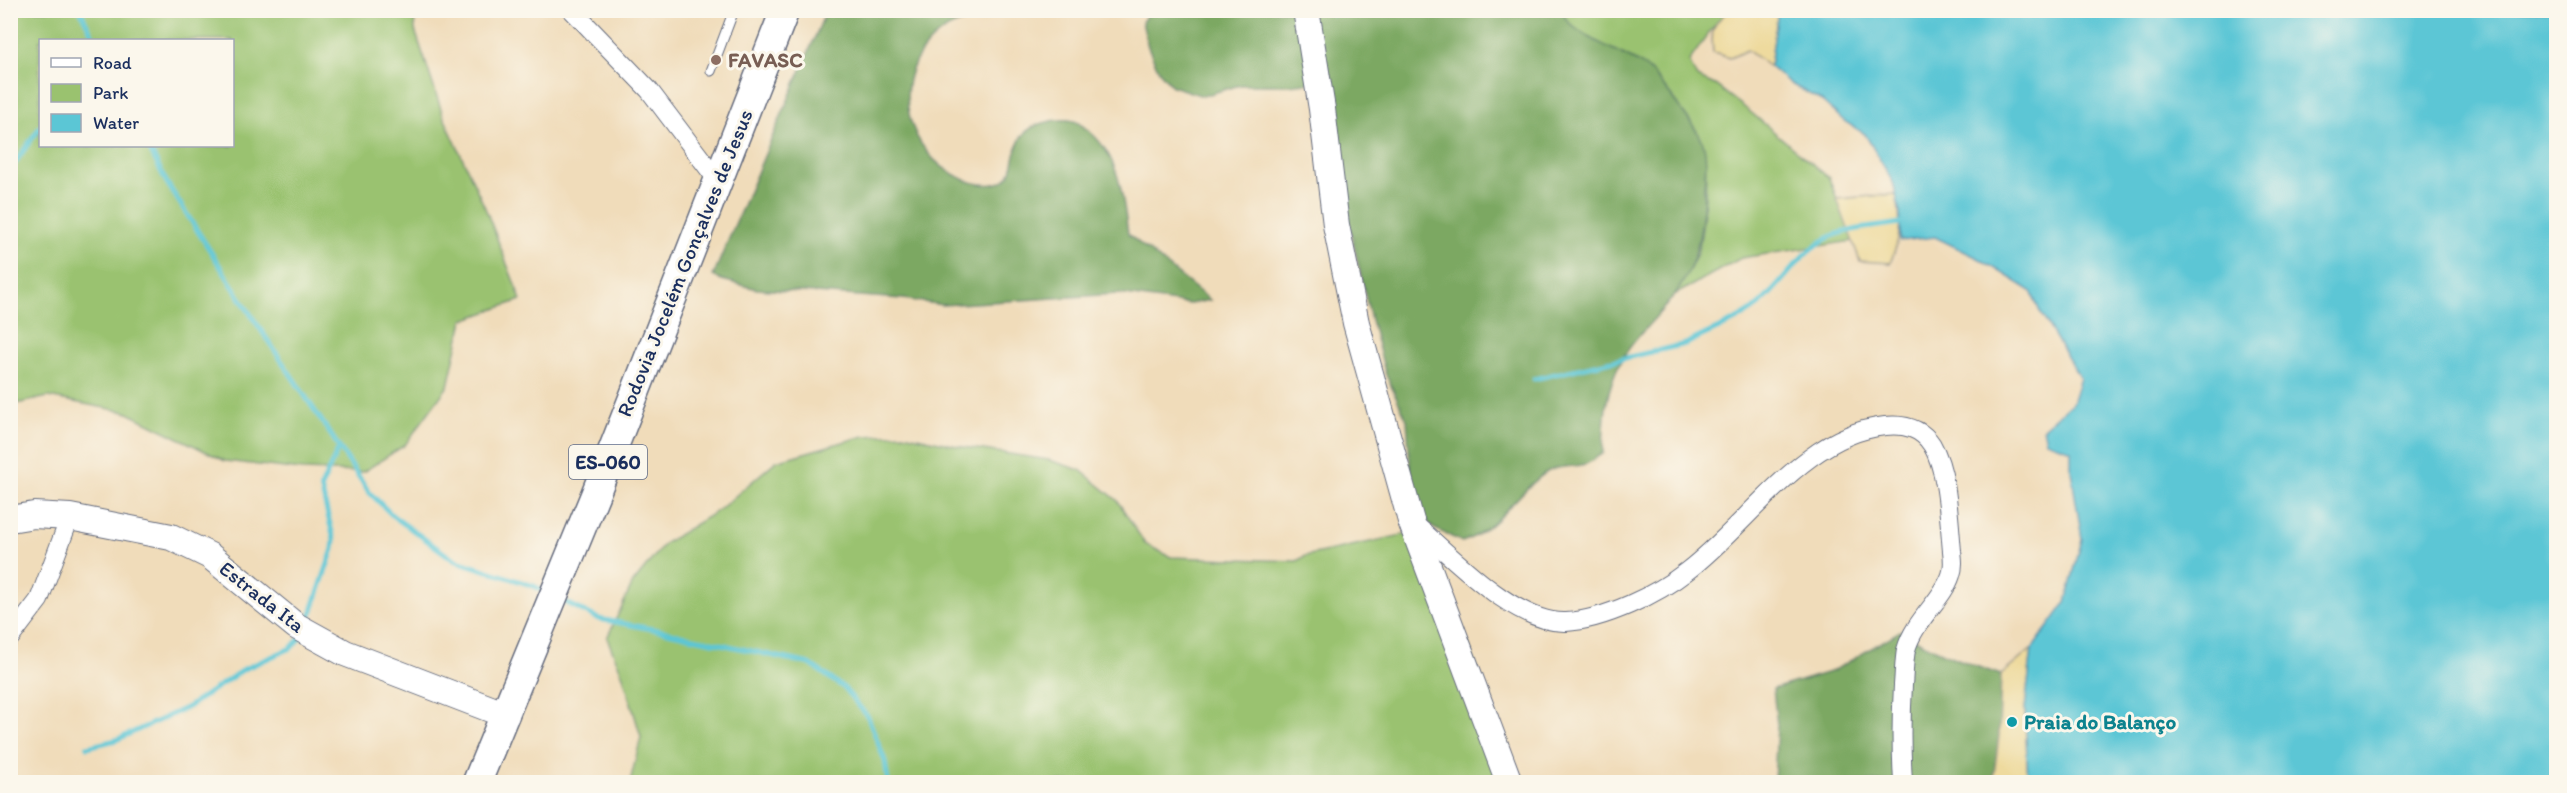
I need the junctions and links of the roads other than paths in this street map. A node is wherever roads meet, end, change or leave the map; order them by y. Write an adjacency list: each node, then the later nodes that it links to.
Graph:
1 (572, 10): 6 (street)
2 (734, 10): 5 (lane)
3 (785, 10): 6 (main road, Rodovia Jocelém Gonçalves de Jesus / ES-060)
4 (1306, 10): 9 (street)
5 (711, 71)
6 (718, 181): 11 (main road, Rodovia Jocelém Gonçalves de Jesus / ES-060)
7 (70, 517): 8 (street, Estrada Ita); 10 (street); 11 (street, Estrada Ita)
8 (10, 519)
9 (1411, 520): 13 (street); 14 (street)
10 (10, 638)
11 (506, 715): 12 (main road, Rodovia Jocelém Gonçalves de Jesus / ES-060)
12 (477, 783)
13 (1509, 783)
14 (1903, 783)

